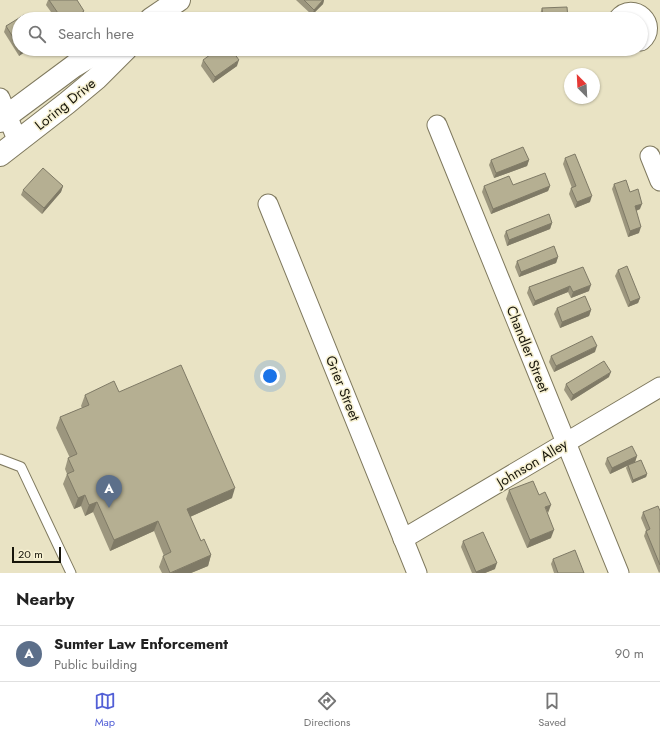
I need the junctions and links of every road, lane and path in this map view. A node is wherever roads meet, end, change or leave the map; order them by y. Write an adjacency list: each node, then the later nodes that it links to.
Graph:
1 (623, 12): 2 (street)
2 (656, 15): 3 (street)
3 (648, 37)
4 (90, 56): 6 (street, Loring Drive)
5 (119, 56): 8 (street, Loring Drive)
6 (2, 112): 8 (street)
7 (438, 125): 14 (street, Chandler Street)
8 (18, 142): 9 (street, Loring Drive)
9 (0, 155)
10 (650, 156): 11 (street)
11 (660, 181)
12 (268, 204): 16 (street, Grier Street)
13 (660, 387): 14 (street, Johnson Alley)
14 (566, 442): 16 (street, Johnson Alley); 19 (street, Chandler Street)
15 (0, 459): 17 (lane)
16 (403, 539): 18 (street, Grier Street)
17 (71, 573)
18 (417, 573)
19 (619, 573)

